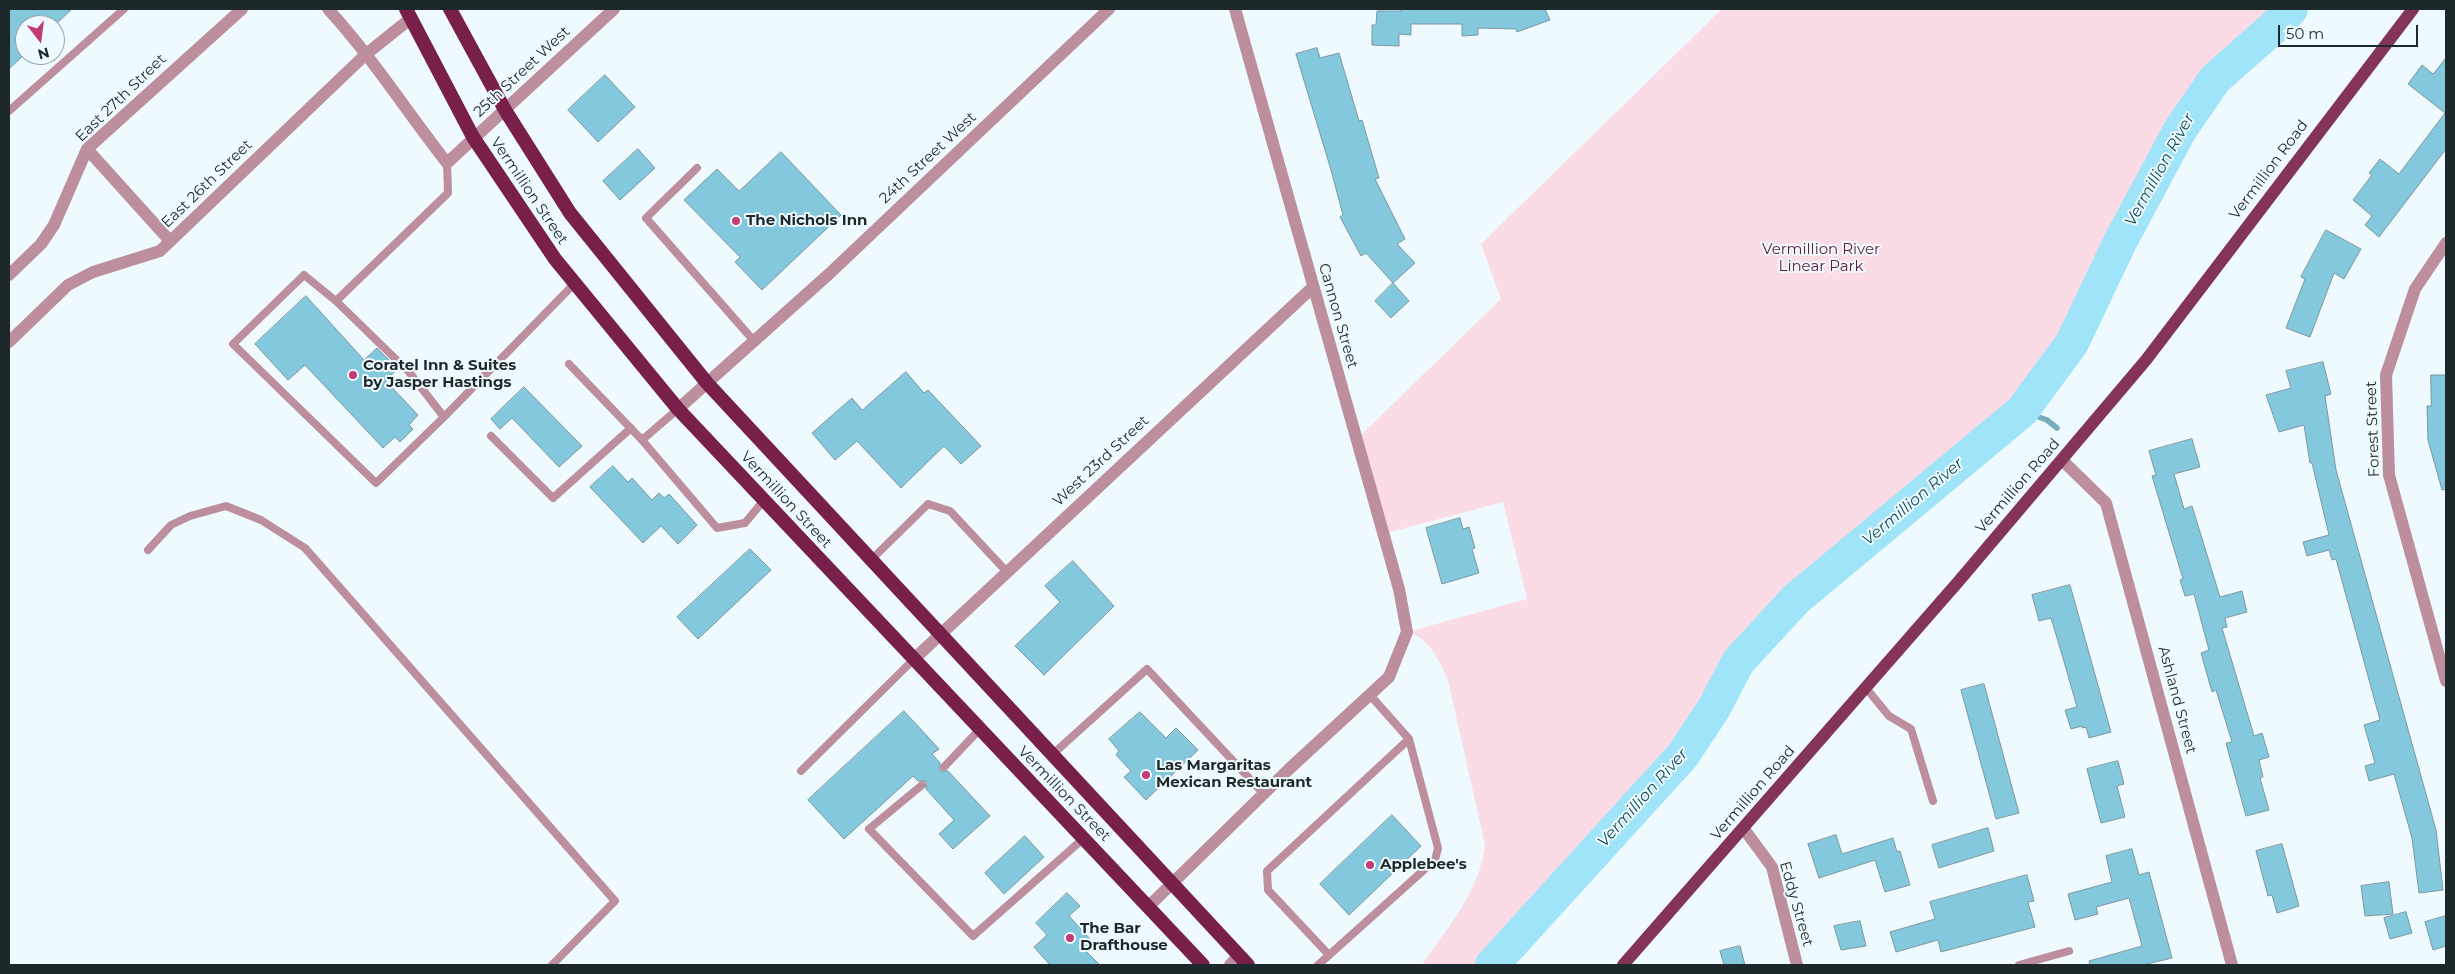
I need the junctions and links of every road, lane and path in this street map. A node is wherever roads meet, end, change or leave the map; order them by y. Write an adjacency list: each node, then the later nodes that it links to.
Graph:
1 (124, 9): 12 (lane)
2 (242, 9): 14 (street, East 27th Street)
3 (328, 9): 10 (street)
4 (450, 9): 11 (highway, Vermillion Street)
5 (614, 9): 11 (street, 25th Street West)
6 (1109, 9): 23 (street, 24th Street West)
7 (1236, 9): 21 (street, Cannon Street)
8 (2413, 9): 32 (main road, Vermillion Road)
9 (408, 14): 10 (street, East 26th Street); 13 (highway, Vermillion Street)
10 (365, 55): 15 (street); 17 (street, East 26th Street)
11 (505, 110): 13 (street, 25th Street West); 26 (highway, Vermillion Street)
12 (9, 111)
13 (473, 138): 15 (street, 25th Street West); 20 (highway, Vermillion Street)
14 (87, 149): 17 (street); 19 (street, East 27th Street)
15 (447, 163): 22 (lane)
16 (697, 168): 23 (lane)
17 (170, 241): 24 (street, East 26th Street)
18 (2446, 243): 39 (street, Forest Street)
19 (9, 275)
20 (575, 283): 27 (highway, Vermillion Street); 28 (lane)
21 (1313, 287): 36 (street, West 23rd Street); 41 (street, Cannon Street)
22 (336, 301): 28 (lane); 28 (lane)
23 (754, 341): 26 (street, 24th Street West)
24 (9, 342)
25 (569, 364): 29 (lane)
26 (707, 383): 27 (street, 24th Street West); 35 (highway, Vermillion Street)
27 (678, 409): 31 (lane); 33 (highway, Vermillion Street)
28 (444, 417)
29 (631, 428): 30 (lane); 31 (lane)
30 (491, 436)
31 (642, 440): 33 (lane)
32 (2062, 460): 40 (main road, Vermillion Road); 64 (street, Ashland Street)
33 (764, 500): 38 (highway, Vermillion Street)
34 (148, 550): 57 (lane)
35 (871, 560): 36 (lane); 37 (highway, Vermillion Street)
36 (1007, 572): 37 (street, West 23rd Street)
37 (940, 634): 38 (street, West 23rd Street); 44 (highway, Vermillion Street)
38 (913, 660): 42 (highway, Vermillion Street); 46 (lane)
39 (2446, 681)
40 (1866, 688): 49 (lane); 50 (main road, Vermillion Road)
41 (1370, 695): 43 (lane); 48 (street)
42 (980, 729): 45 (lane); 51 (highway, Vermillion Street)
43 (1409, 739): 55 (lane); 55 (lane)
44 (1053, 754): 48 (lane); 52 (highway, Vermillion Street)
45 (944, 767)
46 (801, 771)
47 (922, 785): 51 (lane)
48 (1264, 794): 52 (street)
49 (1933, 801)
50 (1744, 829): 61 (main road, Vermillion Road); 62 (street, Eddy Street)
51 (1084, 838): 53 (highway, Vermillion Street)
52 (1173, 883): 53 (street); 56 (highway, Vermillion Street)
53 (1149, 906): 58 (highway, Vermillion Street)
54 (2069, 951): 63 (lane)
55 (1329, 955): 60 (lane)
56 (1244, 960): 59 (street)
57 (552, 965)
58 (1203, 965)
59 (1230, 965)
60 (1318, 965)
61 (1623, 965)
62 (1797, 965)
63 (2019, 965)
64 (2232, 965)

